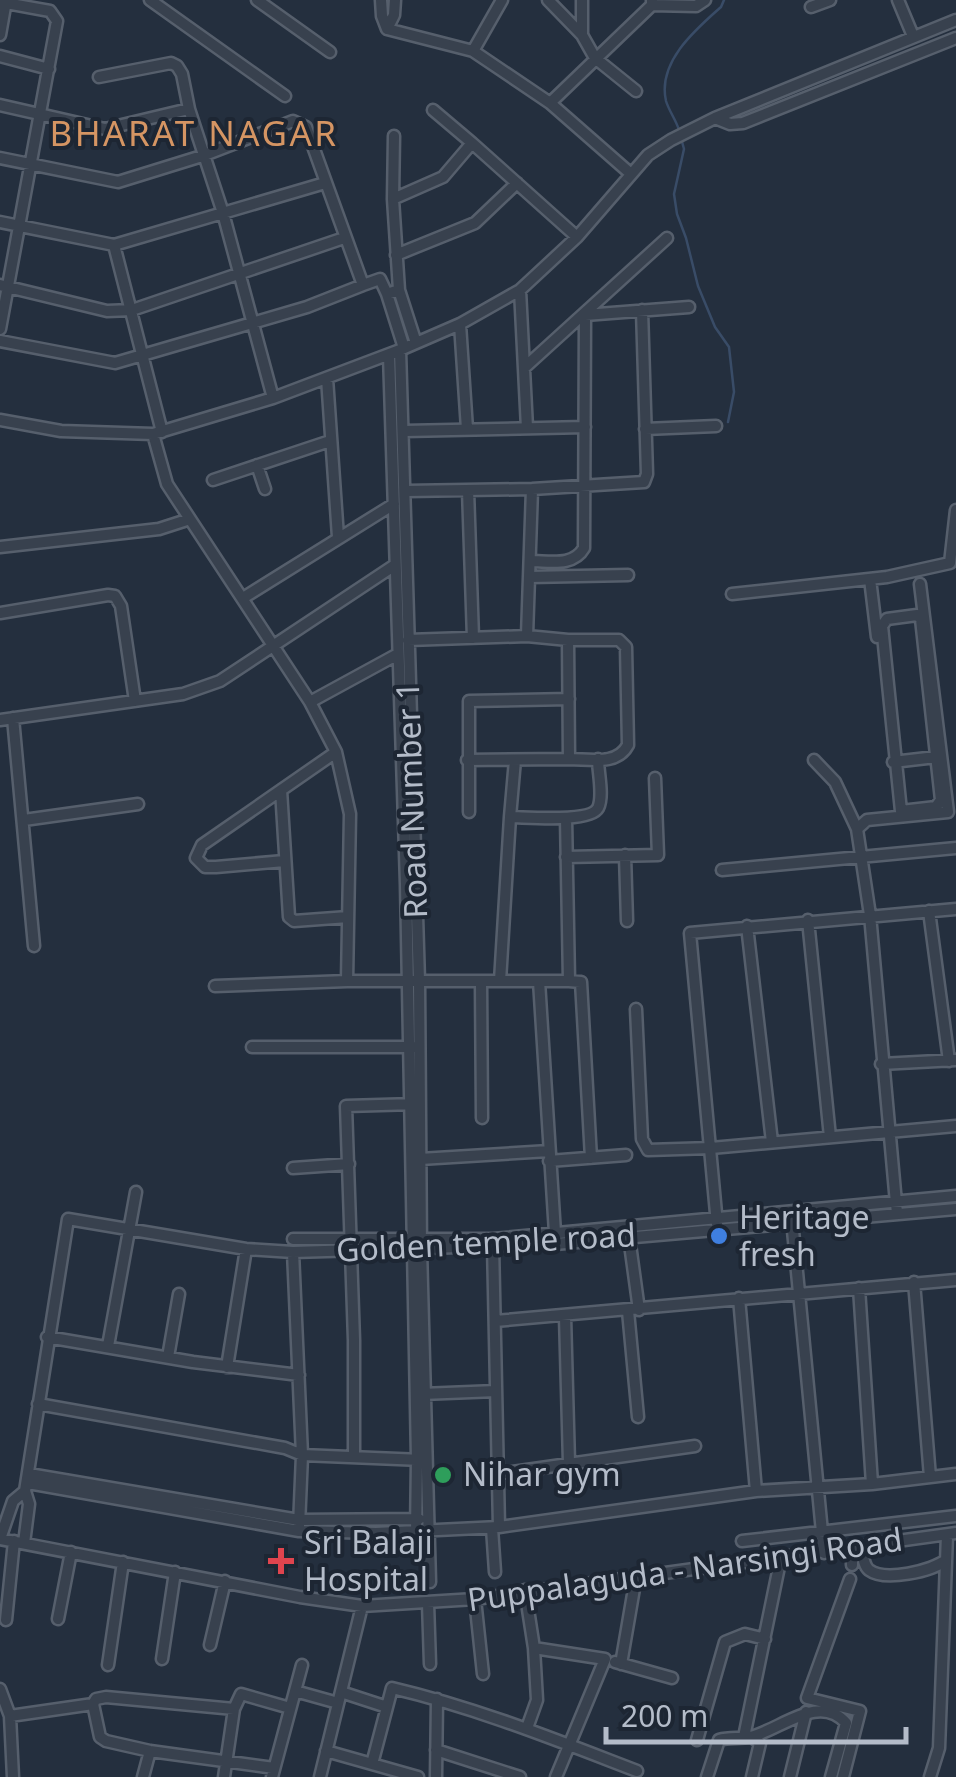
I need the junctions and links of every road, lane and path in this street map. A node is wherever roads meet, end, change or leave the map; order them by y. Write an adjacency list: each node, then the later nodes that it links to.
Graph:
1 (150, 0): 29 (street)
2 (256, 0): 21 (street)
3 (381, 0): 15 (street)
4 (394, 0): 15 (street)
5 (502, 0): 22 (street)
6 (548, 0): 17 (street)
7 (582, 0): 17 (street)
8 (705, 0): 12 (street)
9 (830, 0): 13 (street)
10 (898, 0): 18 (street)
11 (4, 2): 16 (street); 26 (street)
12 (652, 3): 24 (street)
13 (811, 7)
14 (956, 20): 18 (street)
15 (387, 29): 22 (street)
16 (0, 34)
17 (582, 35): 24 (street)
18 (913, 36): 20 (street)
19 (956, 38): 25 (street)
20 (885, 46): 25 (street); 35 (street)
21 (330, 52)
22 (473, 52): 31 (street)
23 (0, 56): 26 (street)
24 (595, 58): 28 (street); 31 (street)
25 (893, 64): 35 (street)
26 (49, 70): 34 (street)
27 (100, 77): 32 (street)
28 (636, 91)
29 (286, 96)
30 (0, 104): 34 (street)
31 (550, 104): 41 (street)
32 (188, 110): 34 (street); 38 (street)
33 (433, 110): 37 (street)
34 (40, 114): 40 (street)
35 (715, 118): 41 (street)
36 (394, 136): 44 (street)
37 (472, 144): 43 (street); 44 (street)
38 (202, 156): 40 (street); 42 (street); 45 (street)
39 (0, 158): 40 (street)
40 (31, 164): 47 (street)
41 (631, 174): 48 (street)
42 (325, 183): 45 (street); 49 (street)
43 (518, 183): 48 (street); 52 (street)
44 (393, 199): 52 (street)
45 (223, 213): 51 (street); 53 (street)
46 (0, 222): 47 (street)
47 (20, 226): 51 (street); 55 (street)
48 (578, 236): 57 (street)
49 (344, 238): 53 (street); 54 (street)
50 (668, 238): 62 (street)
51 (114, 246): 60 (street)
52 (396, 255): 56 (street)
53 (239, 275): 60 (street); 63 (street)
54 (363, 284): 58 (street); 63 (street)
55 (4, 286): 60 (street); 65 (street)
56 (399, 290): 58 (street); 67 (street)
57 (520, 290): 64 (street); 70 (street)
58 (387, 294): 68 (street)
59 (688, 307): 61 (street)
60 (132, 310): 69 (street)
61 (642, 310): 62 (street); 78 (street)
62 (586, 314): 70 (street); 75 (street)
63 (252, 324): 69 (street); 72 (street)
64 (460, 324): 67 (street); 77 (street)
65 (0, 329)
66 (0, 340): 69 (street)
67 (416, 343): 68 (street)
68 (398, 351): 71 (street); 79 (street, Road Number 1); 89 (street, Road Number 1)
69 (143, 357): 80 (street)
70 (524, 368): 76 (street)
71 (327, 378): 72 (street); 81 (street)
72 (272, 398): 80 (street)
73 (0, 420): 80 (street)
74 (716, 426): 78 (street)
75 (585, 427): 76 (street); 84 (street)
76 (527, 428): 77 (street)
77 (466, 429): 79 (street)
78 (645, 429): 84 (street)
79 (405, 431): 88 (street, Road Number 1)
80 (157, 433): 91 (street)
81 (330, 440): 82 (street); 92 (street)
82 (258, 465): 83 (street); 85 (street)
83 (213, 480)
84 (585, 486): 86 (street); 94 (street)
85 (265, 489)
86 (532, 489): 87 (street); 94 (street)
87 (468, 490): 88 (street); 104 (street)
88 (407, 491): 105 (street, Road Number 1)
89 (394, 504): 92 (street); 95 (street, Road Number 1)
90 (956, 510): 98 (street)
91 (190, 519): 93 (street); 101 (street)
92 (338, 537): 101 (street)
93 (0, 548)
94 (530, 561): 97 (street)
95 (396, 565): 107 (street); 108 (street, Road Number 1)
96 (628, 575): 97 (street)
97 (530, 578): 103 (street)
98 (870, 579): 100 (street); 112 (street)
99 (920, 584): 126 (street)
100 (732, 594)
101 (243, 598): 107 (street)
102 (0, 613): 110 (street)
103 (527, 636): 104 (street); 106 (street)
104 (473, 638): 105 (street)
105 (408, 640): 147 (street, Road Number 1)
106 (568, 640): 109 (street); 118 (street)
107 (273, 646): 110 (street); 111 (street)
108 (398, 654): 111 (street); 147 (street, Road Number 1)
109 (569, 699): 117 (street); 119 (street)
110 (134, 701): 113 (street)
111 (310, 702): 115 (street)
112 (889, 711): 116 (street); 122 (street)
113 (14, 718): 114 (street); 131 (street)
114 (0, 720)
115 (336, 752): 124 (street); 142 (street)
116 (936, 757): 122 (street); 128 (street)
117 (569, 759): 118 (street); 120 (street)
118 (598, 759): 130 (street)
119 (467, 760): 120 (street); 127 (street)
120 (515, 760): 129 (street)
121 (814, 760): 132 (street)
122 (894, 762): 128 (street)
123 (655, 778): 134 (street)
124 (281, 790): 137 (street); 137 (street)
125 (138, 804): 131 (street)
126 (952, 811): 128 (street)
127 (469, 812)
128 (899, 813): 132 (street)
129 (510, 817): 130 (street); 149 (street)
130 (566, 818): 136 (street)
131 (24, 820): 146 (street)
132 (857, 830): 135 (street)
133 (956, 848): 135 (street)
134 (624, 856): 136 (street); 144 (street)
135 (860, 856): 138 (street); 141 (street)
136 (566, 857): 151 (street)
137 (284, 861): 142 (street)
138 (722, 870)
139 (956, 909): 140 (street)
140 (929, 911): 141 (street); 157 (street)
141 (870, 915): 143 (street); 158 (street)
142 (348, 917): 148 (street)
143 (808, 920): 145 (street); 163 (street)
144 (627, 921)
145 (747, 926): 164 (street); 165 (street)
146 (34, 946)
147 (413, 980): 148 (street); 152 (street); 155 (street, Road Number 1)
148 (347, 981): 153 (street)
149 (500, 981): 150 (street); 152 (street)
150 (539, 981): 151 (street); 167 (street)
151 (569, 981): 168 (street)
152 (481, 982): 160 (street)
153 (214, 986)
154 (636, 1009): 165 (street)
155 (414, 1047): 156 (street); 159 (street, Road Number 1)
156 (252, 1048)
157 (952, 1060): 158 (street)
158 (881, 1064): 162 (street)
159 (414, 1104): 169 (street, Road Number 1); 170 (street); 185 (street, Road Number 1)
160 (482, 1118)
161 (956, 1126): 162 (street)
162 (887, 1132): 163 (street); 174 (street)
163 (830, 1137): 164 (street)
164 (772, 1142): 165 (street)
165 (711, 1148): 177 (street)
166 (626, 1155): 168 (street)
167 (549, 1156): 168 (street); 169 (street); 181 (street)
168 (590, 1158)
169 (420, 1159): 185 (street, Road Number 1)
170 (349, 1164): 171 (street); 182 (street)
171 (293, 1168)
172 (136, 1192): 179 (street)
173 (956, 1196): 174 (street, Golden temple road)
174 (897, 1208): 175 (street, Golden temple road); 176 (street, Golden temple road); 178 (street, Golden temple road)
175 (956, 1209)
176 (792, 1211): 177 (street, Golden temple road); 178 (street)
177 (717, 1223): 178 (street, Golden temple road); 180 (street, Golden temple road)
178 (793, 1224): 192 (street)
179 (129, 1230): 186 (street); 198 (street); 199 (street)
180 (637, 1232): 181 (street, Golden temple road); 184 (street, Golden temple road); 195 (street)
181 (554, 1234): 184 (street, Golden temple road)
182 (351, 1238): 183 (street, Golden temple road); 185 (street, Golden temple road); 187 (street)
183 (293, 1239)
184 (493, 1243): 185 (street, Golden temple road); 197 (street)
185 (416, 1244): 187 (street, Golden temple road); 204 (street)
186 (246, 1249): 188 (street); 201 (street)
187 (351, 1251): 188 (street, Golden temple road); 209 (street)
188 (293, 1252): 202 (street, Golden temple road)
189 (956, 1280): 190 (street)
190 (914, 1282): 191 (street); 214 (street)
191 (859, 1288): 192 (street); 216 (street)
192 (797, 1293): 194 (street); 217 (street)
193 (179, 1294): 200 (street)
194 (739, 1298): 195 (street); 218 (street)
195 (634, 1310): 196 (street); 206 (street)
196 (565, 1316): 197 (street); 211 (street)
197 (495, 1321): 203 (street)
198 (47, 1338): 199 (street); 205 (street)
199 (108, 1346): 200 (street)
200 (168, 1358): 201 (street)
201 (226, 1366): 202 (street)
202 (299, 1376): 208 (street, Golden temple road)
203 (496, 1392): 204 (street); 212 (street)
204 (421, 1394): 210 (street)
205 (38, 1404): 208 (street); 215 (street)
206 (638, 1417)
207 (695, 1446): 211 (street)
208 (302, 1455): 209 (street); 222 (street, Golden temple road)
209 (354, 1457): 210 (street)
210 (423, 1460): 220 (street); 221 (street)
211 (569, 1463): 212 (street)
212 (498, 1474): 223 (street)
213 (956, 1474): 214 (street)
214 (930, 1476): 216 (street)
215 (27, 1483): 222 (street); 228 (street); 230 (street)
216 (872, 1484): 217 (street)
217 (816, 1486): 218 (street); 224 (street)
218 (756, 1491): 223 (street)
219 (956, 1516): 224 (street)
220 (430, 1519): 221 (street); 226 (street)
221 (416, 1520): 222 (street); 225 (street)
222 (299, 1526): 225 (street)
223 (496, 1528): 226 (street); 239 (street)
224 (822, 1531): 229 (street); 233 (street)
225 (416, 1532): 226 (street)
226 (429, 1532): 243 (street)
227 (951, 1534): 231 (street, Puppalaguda - Narsingi Road); 235 (street)
228 (0, 1540): 230 (street, Puppalaguda - Narsingi Road)
229 (742, 1540)
230 (19, 1542): 232 (street, Puppalaguda - Narsingi Road); 249 (street)
231 (856, 1548): 233 (street, Puppalaguda - Narsingi Road); 235 (street); 237 (street)
232 (71, 1552): 236 (street, Puppalaguda - Narsingi Road); 248 (street)
233 (824, 1553): 234 (street, Puppalaguda - Narsingi Road)
234 (781, 1557): 240 (street, Puppalaguda - Narsingi Road); 250 (street)
235 (946, 1560): 295 (street)
236 (123, 1562): 238 (street, Puppalaguda - Narsingi Road); 257 (street)
237 (852, 1564)
238 (175, 1572): 242 (street, Puppalaguda - Narsingi Road); 253 (street)
239 (495, 1572)
240 (636, 1577): 244 (street, Puppalaguda - Narsingi Road); 256 (street)
241 (850, 1579): 294 (street)
242 (225, 1581): 247 (street, Puppalaguda - Narsingi Road); 251 (street)
243 (430, 1582)
244 (525, 1590): 245 (street, Puppalaguda - Narsingi Road); 252 (street)
245 (475, 1598): 246 (street, Puppalaguda - Narsingi Road); 259 (street)
246 (428, 1604): 247 (street, Puppalaguda - Narsingi Road); 255 (street)
247 (362, 1606): 263 (street)
248 (58, 1618)
249 (6, 1620)
250 (765, 1640): 272 (street); 273 (street)
251 (210, 1645)
252 (534, 1648): 254 (street); 271 (street)
253 (162, 1659)
254 (605, 1659): 256 (street); 274 (street)
255 (430, 1664)
256 (621, 1664): 260 (street)
257 (108, 1665)
258 (302, 1666): 262 (street)
259 (483, 1674)
260 (672, 1678)
261 (0, 1689): 270 (street)
262 (295, 1692): 263 (street); 267 (street)
263 (340, 1698): 266 (street); 277 (street)
264 (437, 1698): 266 (street); 271 (street); 275 (street)
265 (93, 1704): 268 (street); 270 (street); 276 (street)
266 (387, 1707): 279 (street)
267 (290, 1708): 268 (street); 280 (street)
268 (234, 1709): 278 (street)
269 (806, 1712): 272 (street); 292 (street); 293 (street)
270 (10, 1716): 282 (street)
271 (527, 1728): 274 (street)
272 (748, 1737): 290 (street); 291 (street)
273 (697, 1740)
274 (570, 1746): 281 (street); 289 (street)
275 (436, 1750): 287 (street); 288 (street)
276 (150, 1751): 278 (street); 283 (street)
277 (326, 1751): 279 (street); 285 (street)
278 (227, 1761): 280 (street); 284 (street)
279 (372, 1764): 286 (street)
280 (273, 1772)
281 (637, 1772)
282 (13, 1777)
283 (143, 1777)
284 (224, 1777)
285 (320, 1777)
286 (418, 1777)
287 (436, 1777)
288 (520, 1777)
289 (556, 1777)
290 (707, 1777)
291 (752, 1777)
292 (790, 1777)
293 (831, 1777)
294 (843, 1777)
295 (930, 1777)

